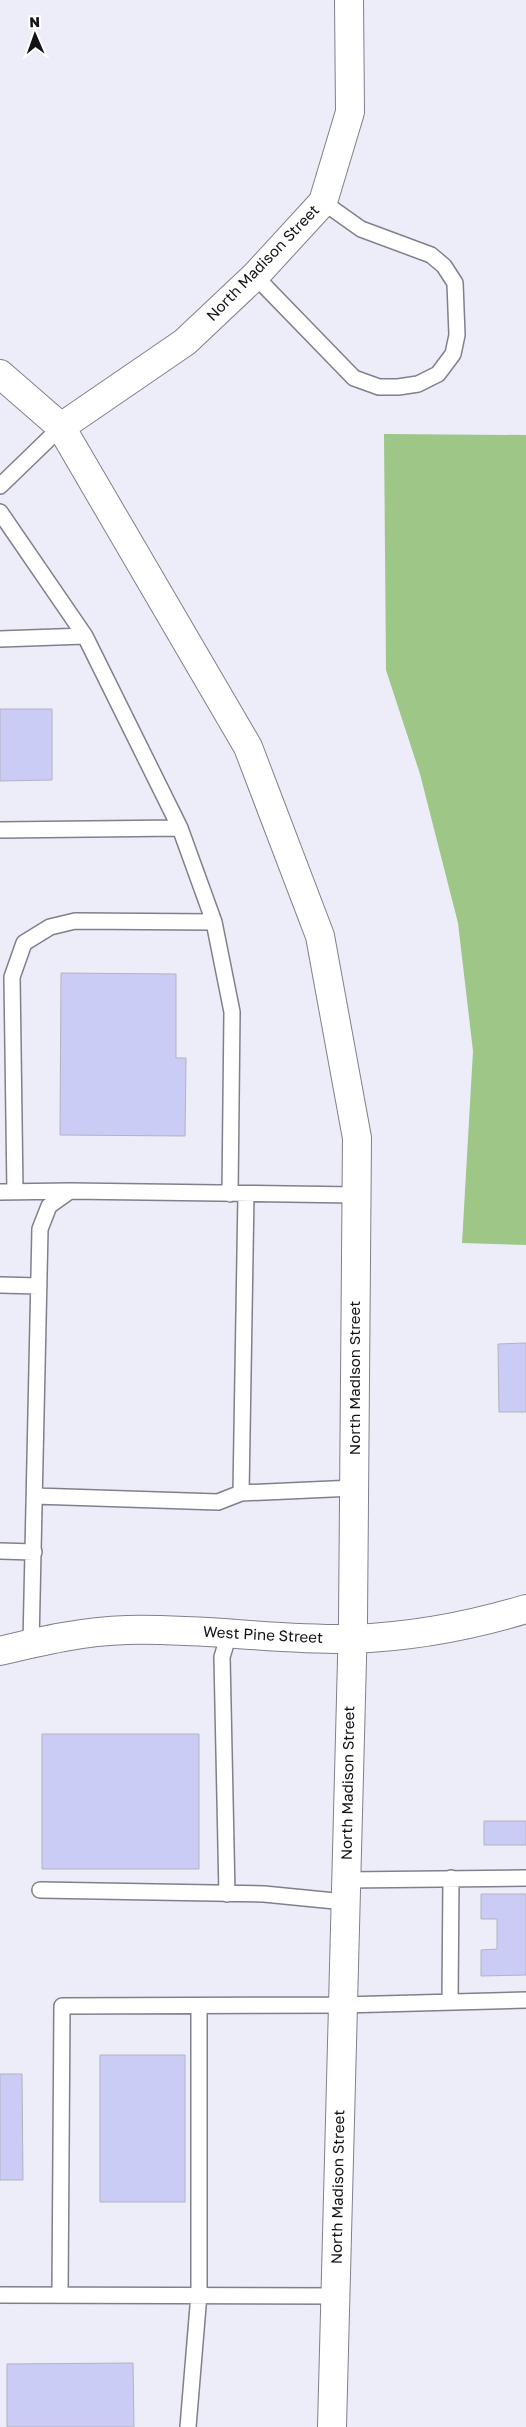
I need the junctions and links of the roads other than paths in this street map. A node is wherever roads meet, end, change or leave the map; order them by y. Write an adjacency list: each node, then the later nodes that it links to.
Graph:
1 (349, 0): 2 (main road, North Madison Street)
2 (322, 202): 3 (main road, North Madison Street); 3 (lane)
3 (255, 276): 5 (main road, North Madison Street)
4 (0, 374): 5 (main road, North Madison Street)
5 (61, 426): 6 (lane); 17 (main road, North Madison Street)
6 (0, 486)
7 (0, 512): 8 (lane)
8 (85, 636): 9 (lane); 10 (lane)
9 (0, 639)
10 (180, 828): 11 (lane); 12 (lane)
11 (0, 830)
12 (214, 922): 14 (lane); 15 (lane)
13 (70, 1191): 14 (lane); 15 (lane); 19 (lane)
14 (7, 1192)
15 (230, 1194): 16 (lane)
16 (246, 1194): 17 (lane); 21 (lane)
17 (356, 1195): 20 (main road, North Madison Street)
18 (0, 1285): 19 (lane)
19 (39, 1286): 22 (lane)
20 (354, 1488): 21 (lane); 27 (main road, North Madison Street)
21 (241, 1493): 22 (lane)
22 (35, 1496): 24 (lane)
23 (0, 1551): 24 (lane)
24 (34, 1552): 28 (lane)
25 (526, 1609): 27 (main road, West Pine Street)
26 (229, 1634): 27 (main road, West Pine Street); 28 (main road, West Pine Street); 34 (lane)
27 (352, 1638): 33 (main road, North Madison Street)
28 (31, 1644): 29 (main road, West Pine Street)
29 (0, 1651)
30 (451, 1878): 31 (lane); 33 (lane); 36 (lane)
31 (526, 1878)
32 (40, 1890): 34 (lane)
33 (346, 1891): 34 (lane); 37 (main road, North Madison Street)
34 (227, 1894)
35 (526, 2000): 36 (lane)
36 (450, 2002): 37 (lane)
37 (343, 2005): 38 (lane); 42 (main road, North Madison Street)
38 (199, 2006): 39 (lane); 40 (lane)
39 (60, 2294): 40 (lane); 41 (lane)
40 (199, 2294): 42 (lane); 43 (lane)
41 (0, 2295)
42 (335, 2296): 44 (main road, North Madison Street)
43 (188, 2427)
44 (332, 2427)

